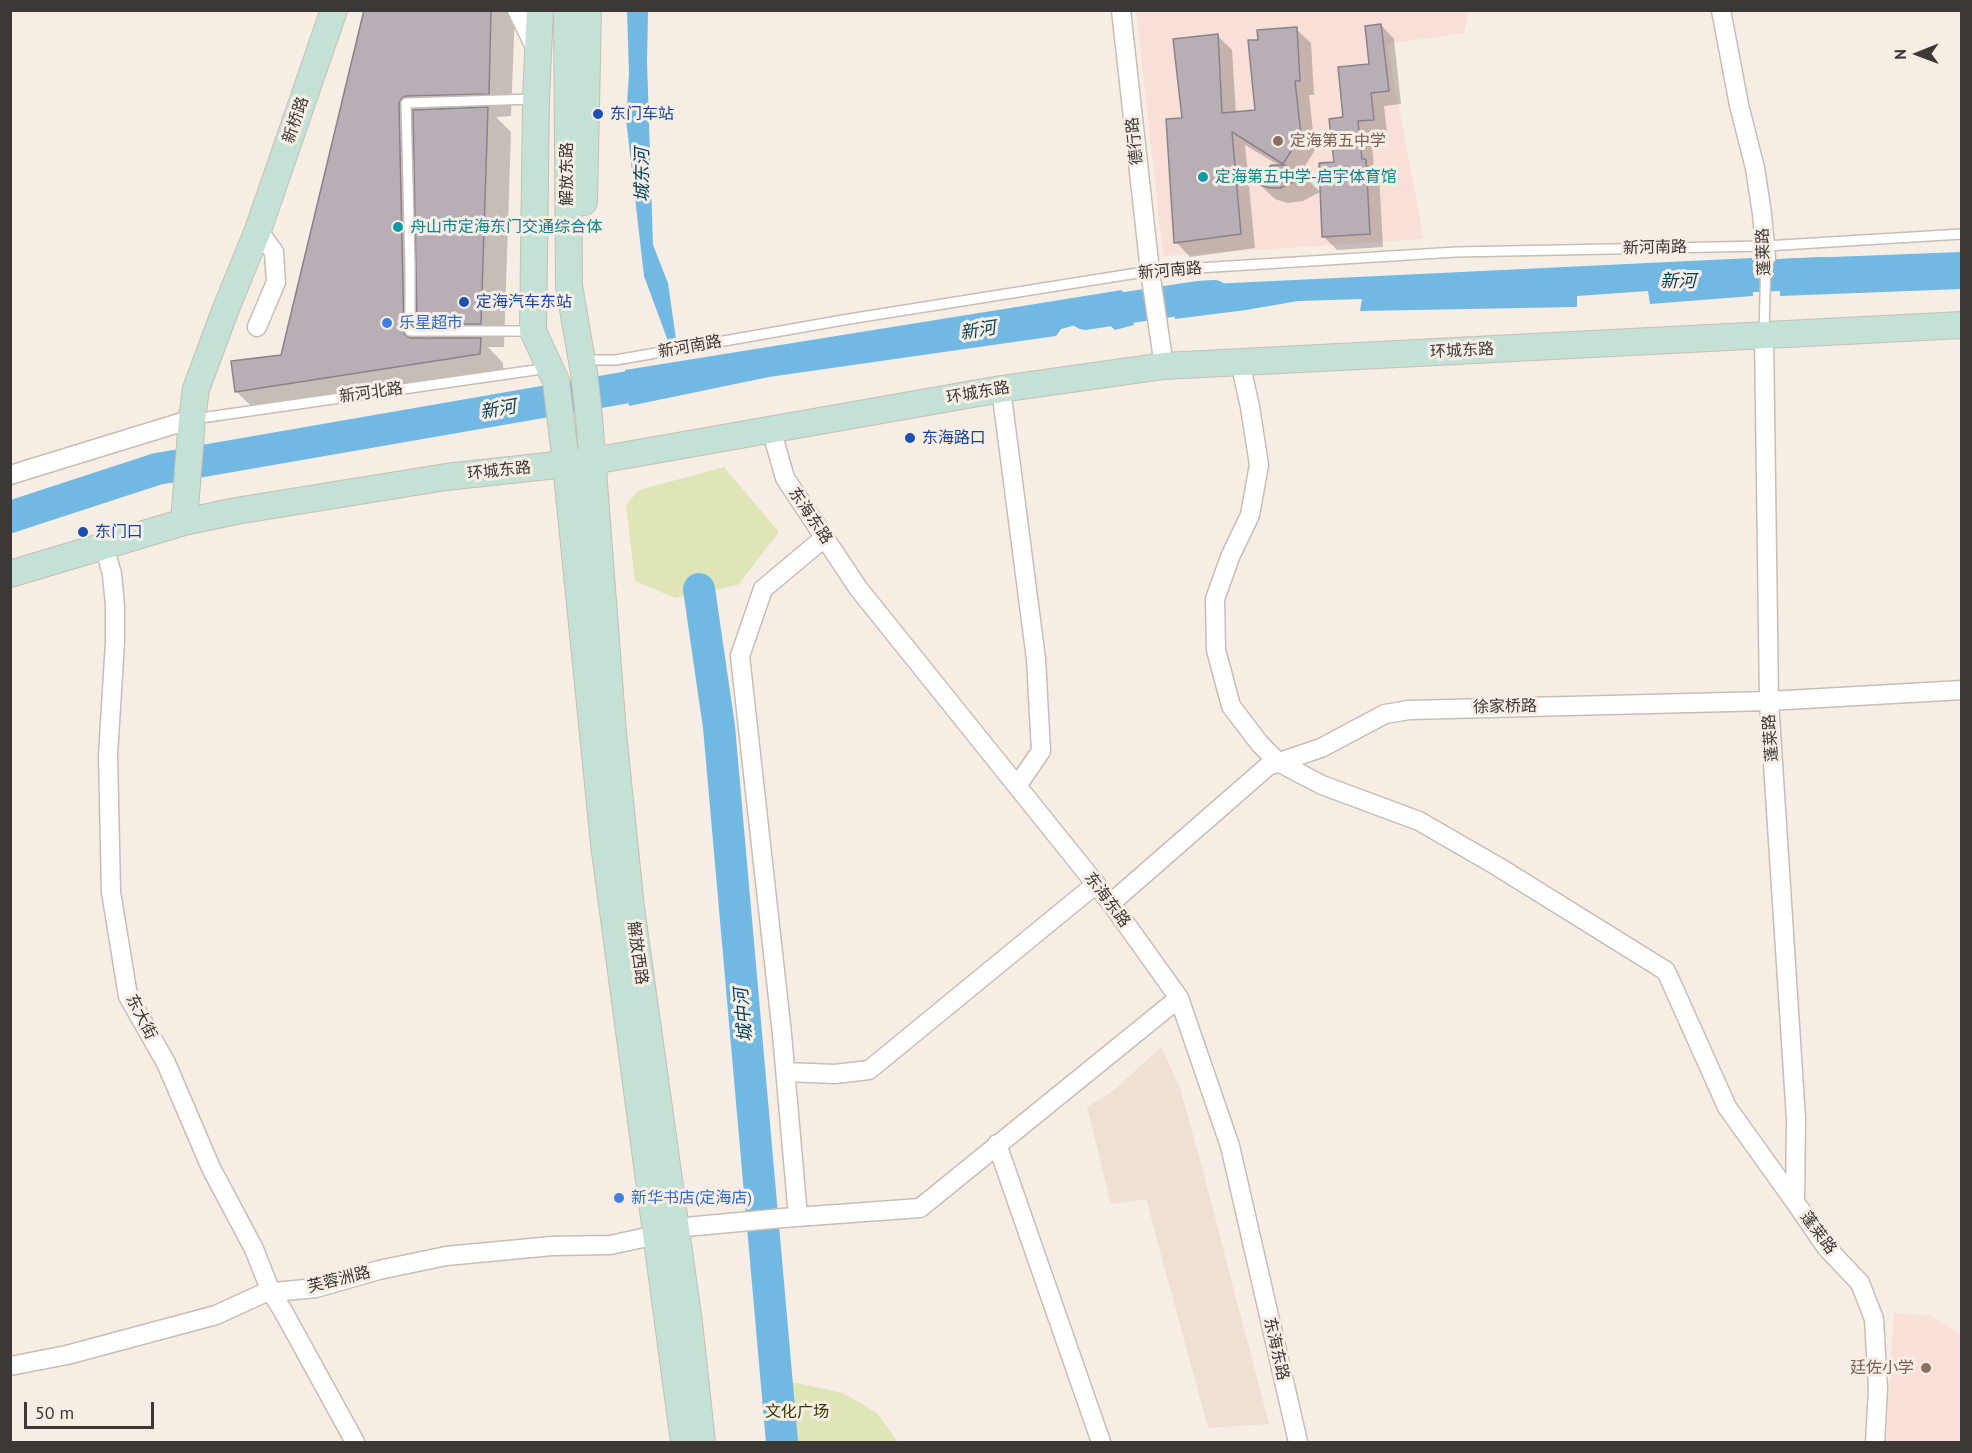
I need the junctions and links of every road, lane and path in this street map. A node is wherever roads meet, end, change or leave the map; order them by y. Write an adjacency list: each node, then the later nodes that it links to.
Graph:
1 (334, 10): 11 (street, 新桥路)
2 (517, 10): 8 (street)
3 (540, 10): 8 (street)
4 (567, 10): 9 (street, 解放东路)
5 (588, 10): 20 (street)
6 (1121, 10): 14 (street, 德行路)
7 (1721, 10): 13 (street, 蓬莱路)
8 (538, 54): 9 (street); 10 (street)
9 (566, 54): 20 (street, 解放东路)
10 (536, 99): 17 (street); 17 (lane)
11 (258, 230): 16 (street); 24 (street, 新桥路)
12 (1962, 234): 13 (lane, 新河南路)
13 (1766, 251): 14 (lane, 新河南路); 18 (lane, 蓬莱路)
14 (1150, 271): 20 (lane, 新河南路); 21 (street, 德行路)
15 (1962, 326): 18 (street, 环城东路)
16 (257, 327)
17 (533, 330): 22 (street)
18 (1764, 335): 19 (street, 环城东路); 34 (street, 蓬莱路)
19 (1240, 362): 21 (street, 环城东路); 35 (street)
20 (583, 366): 26 (street, 解放西路)
21 (1164, 366): 23 (street, 环城东路)
22 (554, 374): 24 (lane, 新河北路); 27 (street)
23 (1001, 389): 25 (street, 环城东路); 36 (street)
24 (192, 419): 28 (street); 29 (street, 新桥路)
25 (771, 429): 26 (street, 环城东路); 30 (street, 东海东路)
26 (592, 461): 27 (street, 环城东路); 44 (street, 解放西路)
27 (566, 464): 29 (street, 环城东路); 44 (street)
28 (10, 475)
29 (184, 522): 31 (street, 环城东路)
30 (825, 538): 36 (street, 东海东路); 40 (street)
31 (104, 546): 32 (street, 环城东路); 45 (street, 东大街)
32 (10, 574)
33 (1962, 690): 34 (street, 徐家桥路)
34 (1769, 700): 35 (street, 徐家桥路); 42 (street, 蓬莱路)
35 (1278, 762): 38 (street, 徐家桥路); 42 (street)
36 (1017, 786): 37 (street, 东海东路)
37 (1096, 884): 38 (street, 东海东路); 40 (street)
38 (1111, 903): 39 (street, 东海东路)
39 (1179, 998): 41 (street, 芙蓉洲路); 47 (street, 东海东路)
40 (786, 1072): 43 (street)
41 (997, 1144): 43 (street, 芙蓉洲路); 51 (street)
42 (1795, 1202): 52 (street, 蓬莱路)
43 (790, 1217): 44 (street, 芙蓉洲路)
44 (666, 1231): 45 (street, 芙蓉洲路); 49 (street); 50 (street, 解放西路)
45 (271, 1292): 46 (street, 芙蓉洲路); 48 (street, 东大街)
46 (10, 1366)
47 (1297, 1442)
48 (355, 1443)
49 (684, 1443)
50 (702, 1443)
51 (1101, 1443)
52 (1875, 1443)

